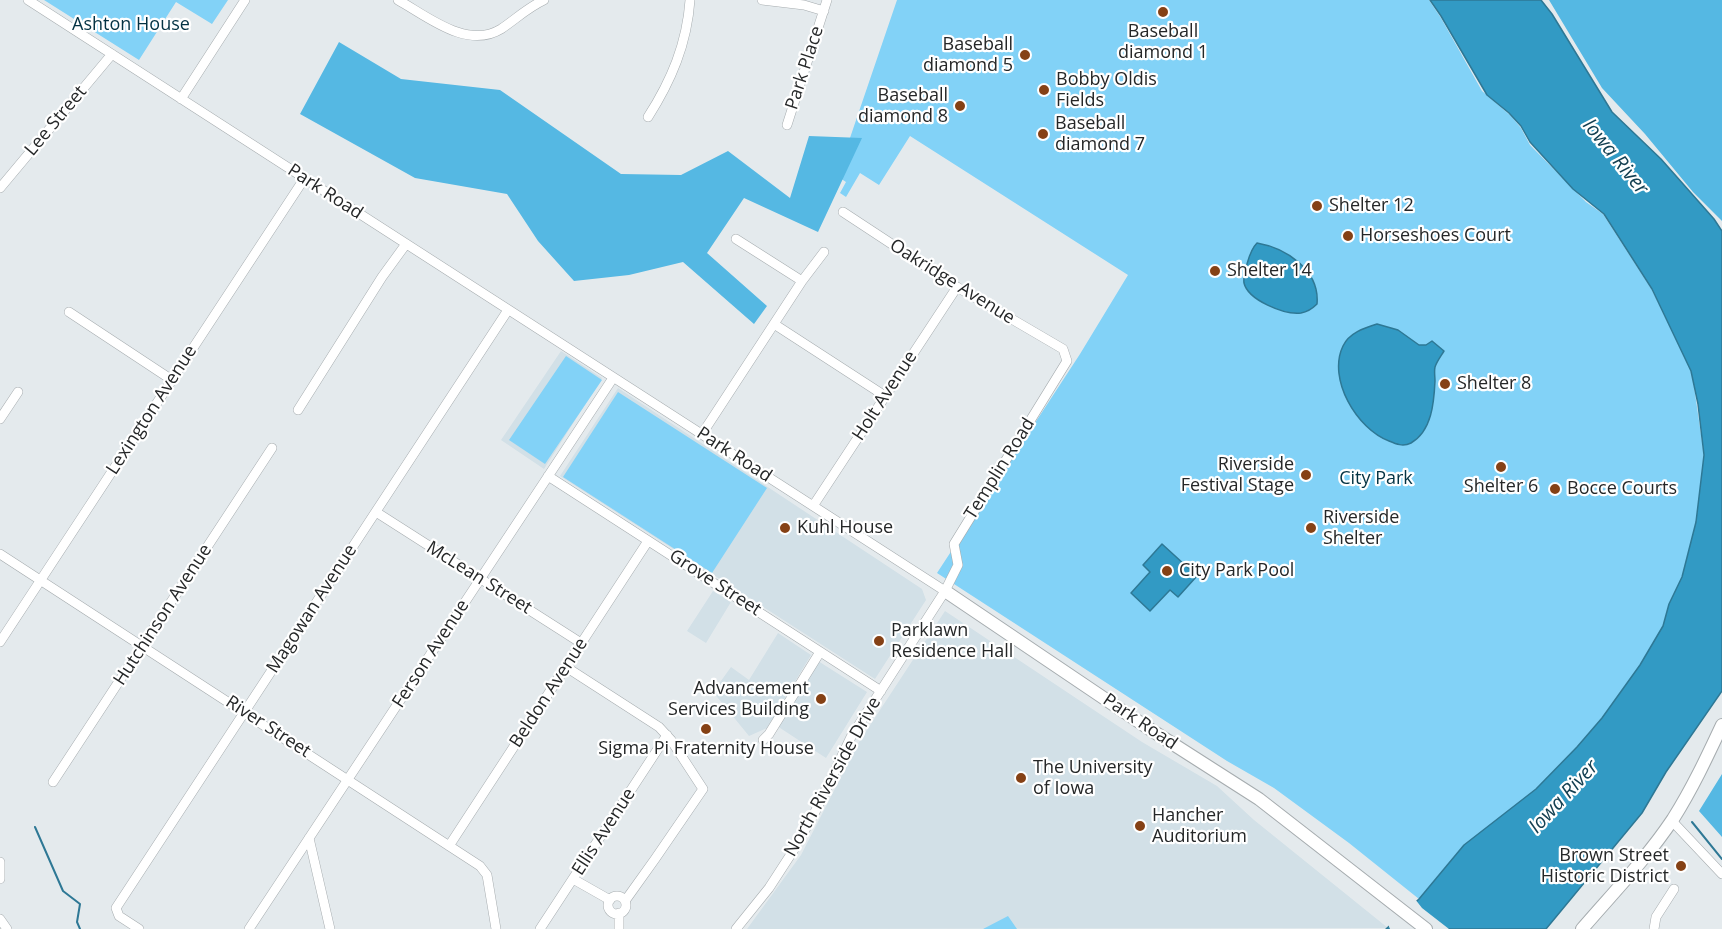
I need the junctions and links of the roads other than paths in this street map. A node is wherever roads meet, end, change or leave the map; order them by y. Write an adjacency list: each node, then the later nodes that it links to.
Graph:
1 (28, 0): 9 (street, Park Road)
2 (245, 0): 10 (street)
3 (398, 0): 4 (street)
4 (544, 0)
5 (690, 0): 11 (street)
6 (762, 0): 8 (street)
7 (827, 0): 8 (street, Park Place)
8 (824, 11): 12 (street, Park Place)
9 (112, 54): 10 (street, Park Road); 14 (street, Lee Street)
10 (181, 99): 13 (street, Park Road)
11 (648, 117)
12 (787, 125)
13 (304, 178): 17 (street, Park Road); 26 (street, Lexington Avenue)
14 (0, 188)
15 (843, 212): 20 (street, Oakridge Avenue)
16 (736, 239): 19 (street)
17 (406, 244): 21 (street, Park Road); 29 (street)
18 (824, 252): 19 (street)
19 (802, 281): 23 (street)
20 (957, 287): 24 (street, Oakridge Avenue); 28 (street, Holt Avenue)
21 (508, 310): 25 (street, Park Road); 35 (street, Magowan Avenue)
22 (69, 312): 26 (street)
23 (774, 324): 28 (street); 31 (street)
24 (1063, 349): 40 (street, Templin Road)
25 (613, 378): 31 (street, Park Road); 33 (street, Ferson Avenue)
26 (172, 380): 39 (street, Lexington Avenue)
27 (18, 392): 30 (street)
28 (885, 396): 34 (street, Holt Avenue)
29 (298, 410)
30 (0, 419)
31 (702, 434): 34 (street, Park Road)
32 (272, 448): 43 (street, Hutchinson Avenue)
33 (548, 476): 36 (street, Grove Street); 38 (street, Ferson Avenue)
34 (813, 506): 40 (street, Park Road)
35 (376, 512): 38 (street, McLean Street); 47 (street, Magowan Avenue)
36 (648, 541): 42 (street, Beldon Avenue); 44 (street, Grove Street)
37 (0, 554): 39 (street, River Street)
38 (480, 579): 42 (street, McLean Street); 53 (street, Ferson Avenue)
39 (40, 580): 41 (street, Lexington Avenue); 43 (street, River Street)
40 (945, 591): 46 (street, North Riverside Drive); 75 (main road, Park Road)
41 (0, 642)
42 (581, 643): 45 (street, Beldon Avenue)
43 (143, 646): 47 (street, River Street); 54 (street, Hutchinson Avenue)
44 (820, 652): 46 (street, Grove Street); 51 (street)
45 (566, 667): 49 (street); 57 (street, Beldon Avenue)
46 (880, 691): 74 (street, North Riverside Drive)
47 (245, 712): 53 (street, River Street); 68 (street, Magowan Avenue)
48 (1722, 725): 52 (main road)
49 (668, 735): 61 (street, Ellis Avenue); 64 (street)
50 (1722, 736): 52 (main road)
51 (763, 740)
52 (1704, 765): 55 (main road)
53 (348, 780): 56 (street, Ferson Avenue); 57 (street, River Street)
54 (53, 782)
55 (1672, 821): 59 (street); 76 (main road)
56 (309, 838): 69 (street, Ferson Avenue); 70 (street)
57 (449, 846): 71 (street, River Street)
58 (0, 862): 60 (street)
59 (1722, 874)
60 (0, 879)
61 (573, 879): 63 (street); 72 (street, Ellis Avenue)
62 (1674, 889): 77 (street)
63 (610, 900): 64 (street); 65 (street)
64 (625, 901): 65 (street)
65 (619, 913): 73 (street)
66 (0, 919): 67 (street)
67 (7, 929)
68 (139, 929)
69 (249, 929)
70 (330, 929)
71 (496, 929)
72 (540, 929)
73 (619, 929)
74 (736, 929)
75 (1426, 929)
76 (1582, 929)
77 (1654, 929)

